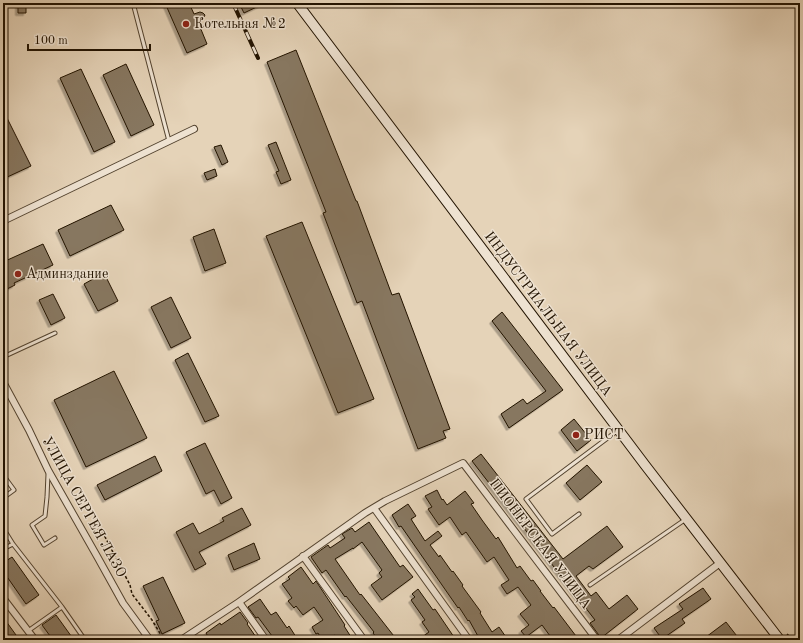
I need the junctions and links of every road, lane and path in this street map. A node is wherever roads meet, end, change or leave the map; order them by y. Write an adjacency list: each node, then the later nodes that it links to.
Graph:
1 (133, 3): 4 (lane)
2 (297, 3): 9 (main road, ИНДУСТРИАЛЬНАЯ УЛИЦА)
3 (194, 129): 4 (street)
4 (169, 141): 5 (street)
5 (3, 221)
6 (55, 333): 7 (lane)
7 (3, 357)
8 (3, 382): 10 (street, УЛИЦА СЕРГЕЯ ЛАЗО)
9 (619, 430): 14 (lane); 15 (main road, ИНДУСТРИАЛЬНАЯ УЛИЦА)
10 (48, 470): 18 (lane); 30 (street, УЛИЦА СЕРГЕЯ ЛАЗО)
11 (3, 475): 12 (lane)
12 (3, 498)
13 (374, 508): 21 (street); 35 (street); 36 (street, ПИОНЕРСКАЯ УЛИЦА)
14 (579, 514)
15 (687, 519): 22 (main road, ИНДУСТРИАЛЬНАЯ УЛИЦА); 23 (lane)
16 (94, 526): 31 (path)
17 (3, 528): 19 (lane)
18 (55, 538)
19 (13, 544): 20 (lane); 26 (lane)
20 (3, 549)
21 (303, 556): 25 (street); 34 (street)
22 (720, 563): 37 (street); 38 (main road, ИНДУСТРИАЛЬНАЯ УЛИЦА)
23 (590, 585)
24 (3, 598): 27 (street)
25 (239, 602): 32 (street); 33 (street)
26 (62, 607): 27 (lane); 29 (lane)
27 (28, 631): 28 (street)
28 (35, 640)
29 (85, 640)
30 (150, 640)
31 (164, 640)
32 (181, 640)
33 (266, 640)
34 (364, 640)
35 (469, 640)
36 (597, 640)
37 (618, 640)
38 (780, 640)

